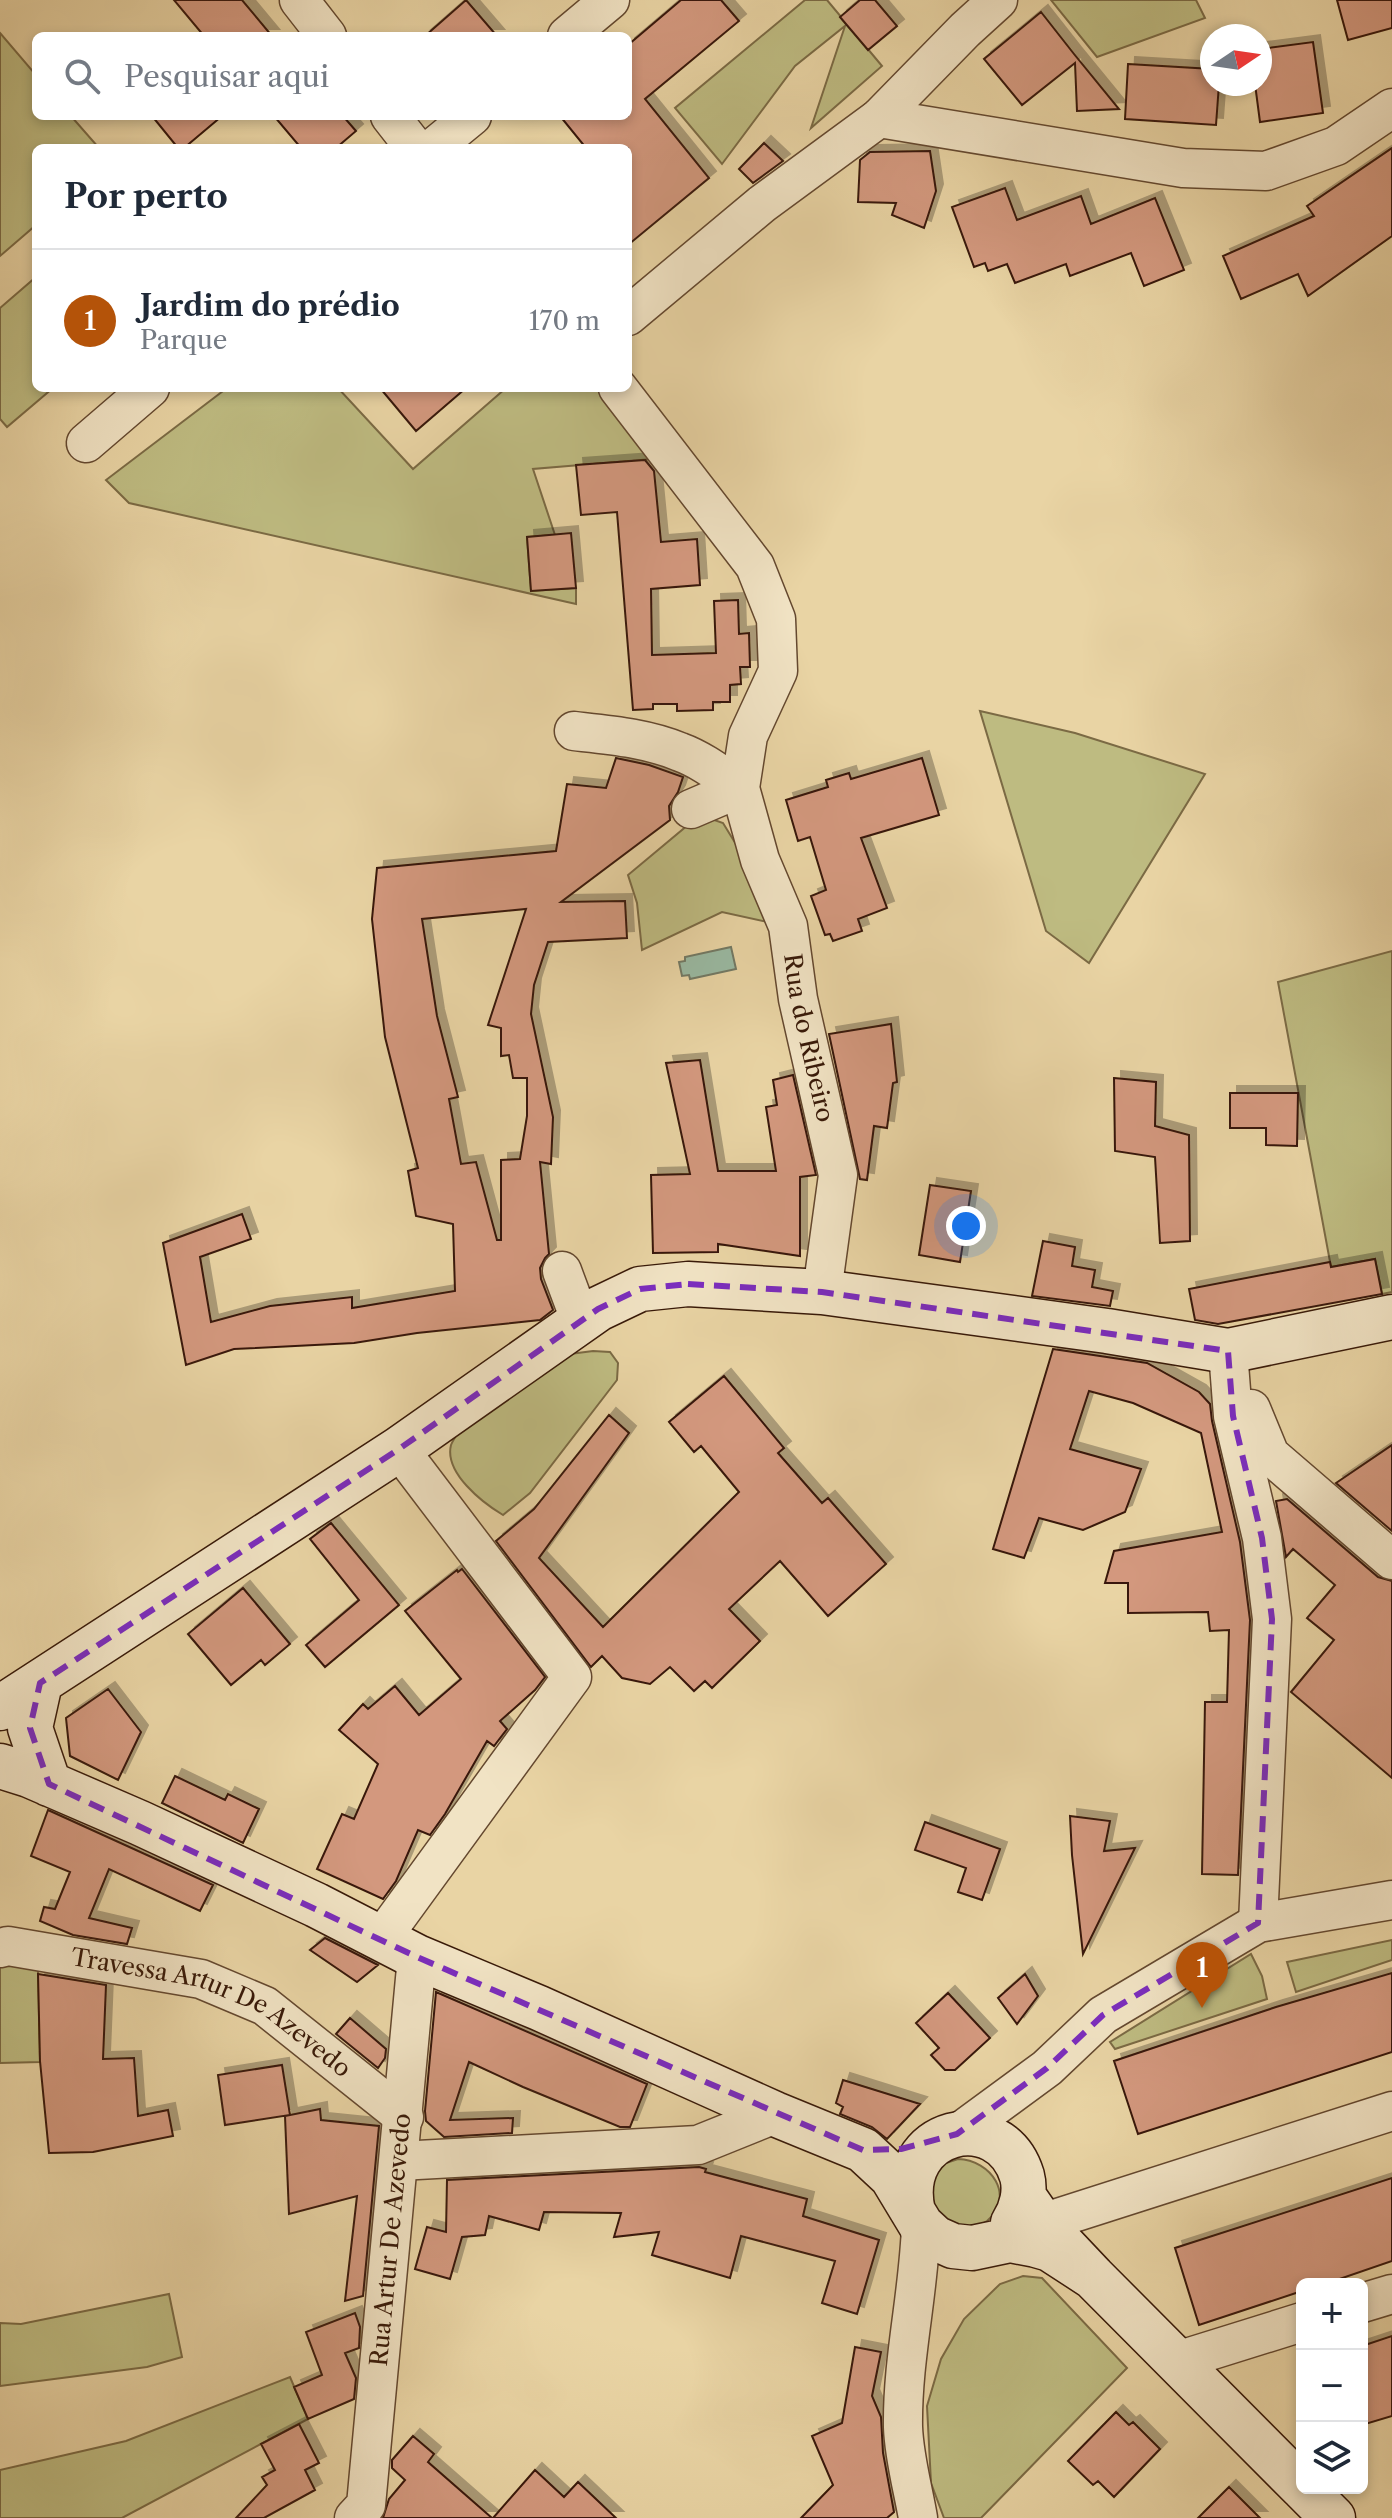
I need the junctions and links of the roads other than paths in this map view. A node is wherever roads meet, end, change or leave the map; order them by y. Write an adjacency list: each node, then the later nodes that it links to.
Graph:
1 (299, 0): 4 (street)
2 (610, 0): 5 (street)
3 (998, 0): 7 (street)
4 (324, 32)
5 (572, 32)
6 (1392, 108): 7 (street)
7 (879, 118): 12 (street)
8 (393, 120): 10 (street)
9 (467, 120): 11 (street)
10 (412, 144)
11 (438, 144)
12 (632, 313)
13 (145, 392): 15 (street)
14 (621, 392): 17 (street, Rua do Ribeiro)
15 (86, 443)
16 (574, 731): 17 (street)
17 (740, 788): 18 (street); 20 (street, Rua do Ribeiro)
18 (691, 809)
19 (562, 1271): 22 (street)
20 (822, 1292): 22 (main road); 23 (main road)
21 (1392, 1317): 23 (main road)
22 (581, 1322): 24 (main road)
23 (1228, 1351): 25 (street); 31 (street)
24 (399, 1449): 26 (main road); 33 (street)
25 (1392, 1560)
26 (40, 1683): 27 (main road); 29 (main road)
27 (0, 1708)
28 (0, 1766): 29 (main road)
29 (49, 1784): 33 (main road)
30 (1392, 1900): 31 (street)
31 (1258, 1923): 34 (street)
32 (0, 1948): 37 (street, Travessa Artur De Azevedo)
33 (399, 1948): 36 (main road); 37 (street, Rua Artur De Azevedo)
34 (1047, 2068): 38 (street); 41 (street)
35 (1392, 2111): 41 (street)
36 (775, 2114): 39 (main road); 40 (street)
37 (404, 2117): 40 (street, Rua Artur De Azevedo)
38 (949, 2136): 39 (main road); 41 (main road); 42 (main road)
39 (863, 2150): 42 (main road)
40 (399, 2161): 52 (street, Rua Artur De Azevedo)
41 (1028, 2194): 43 (main road); 44 (main road)
42 (917, 2218): 43 (main road); 47 (street)
43 (982, 2245): 44 (main road); 47 (street)
44 (1093, 2277): 49 (main road)
45 (1392, 2294): 46 (street)
46 (1368, 2301)
47 (913, 2320): 53 (street)
48 (1296, 2324): 49 (street)
49 (1177, 2361): 50 (main road)
50 (1296, 2480)
51 (1310, 2494): 54 (main road)
52 (354, 2518)
53 (918, 2518)
54 (1333, 2518)

